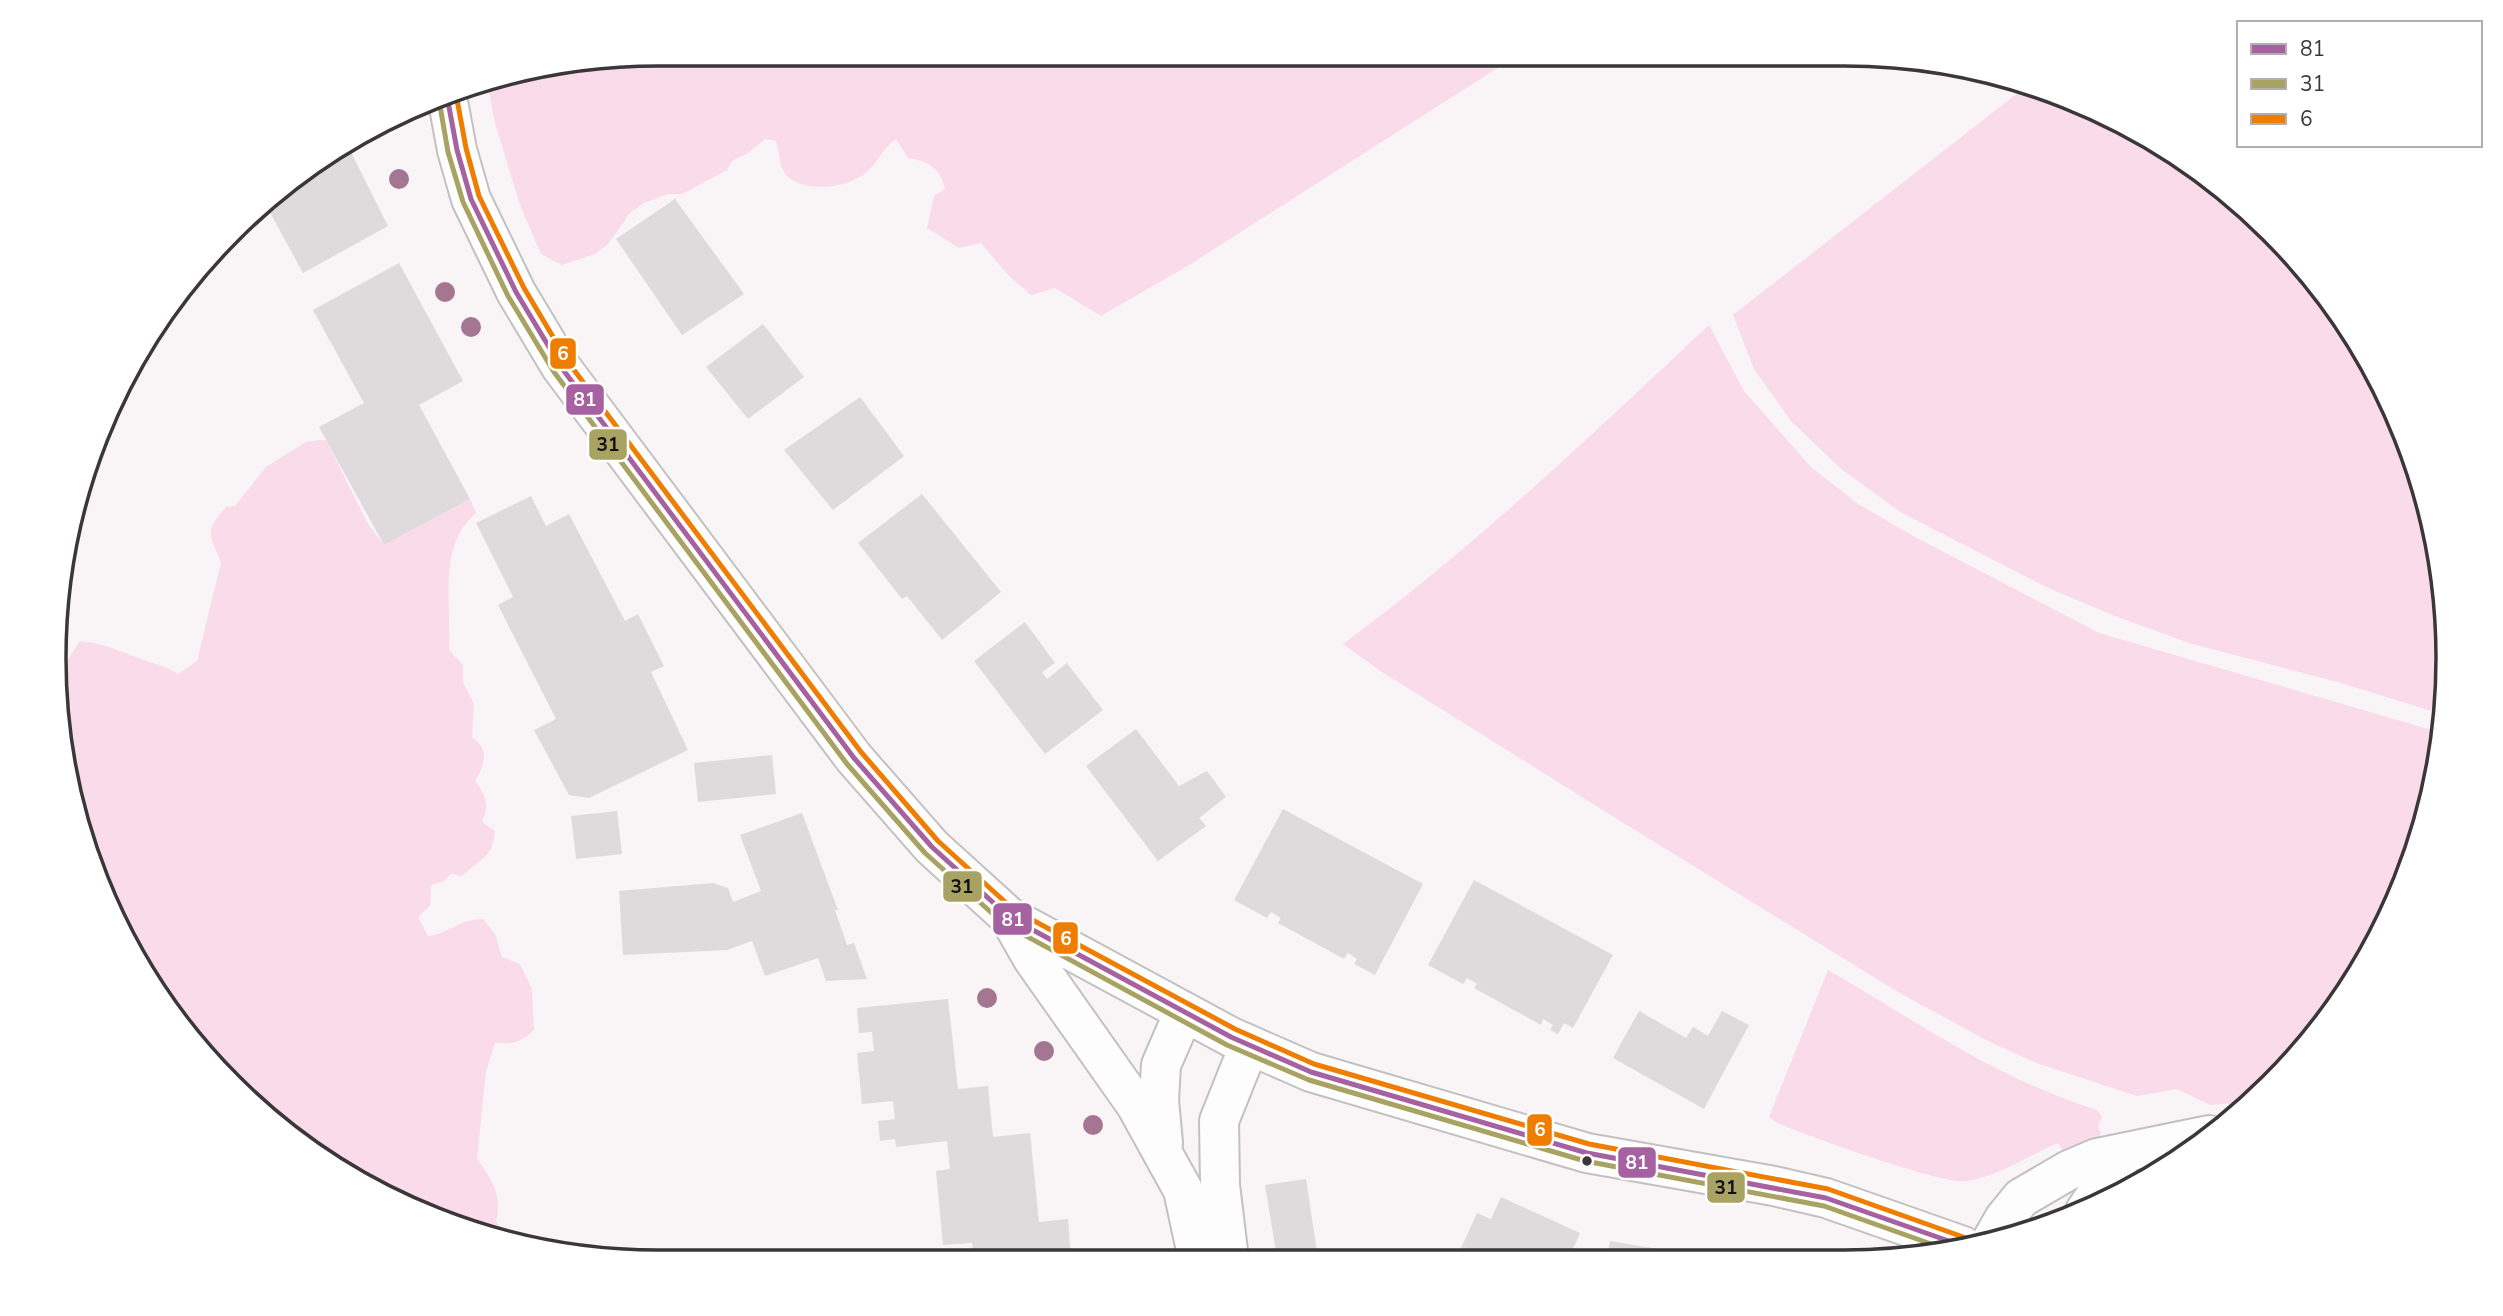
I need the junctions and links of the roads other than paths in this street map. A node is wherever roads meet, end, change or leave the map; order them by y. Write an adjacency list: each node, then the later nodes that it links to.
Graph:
1 (449, 105): 2 (main road)
2 (1009, 917): 3 (main road); 7 (main road)
3 (1184, 1012): 4 (main road); 7 (main road)
4 (1249, 1046): 10 (main road); 12 (main road)
5 (2190, 1138): 6 (main road)
6 (2124, 1154): 8 (main road); 9 (main road)
7 (1164, 1155): 11 (main road)
8 (2097, 1193)
9 (1999, 1229)
10 (1946, 1240)
11 (1196, 1250)
12 (1228, 1250)

